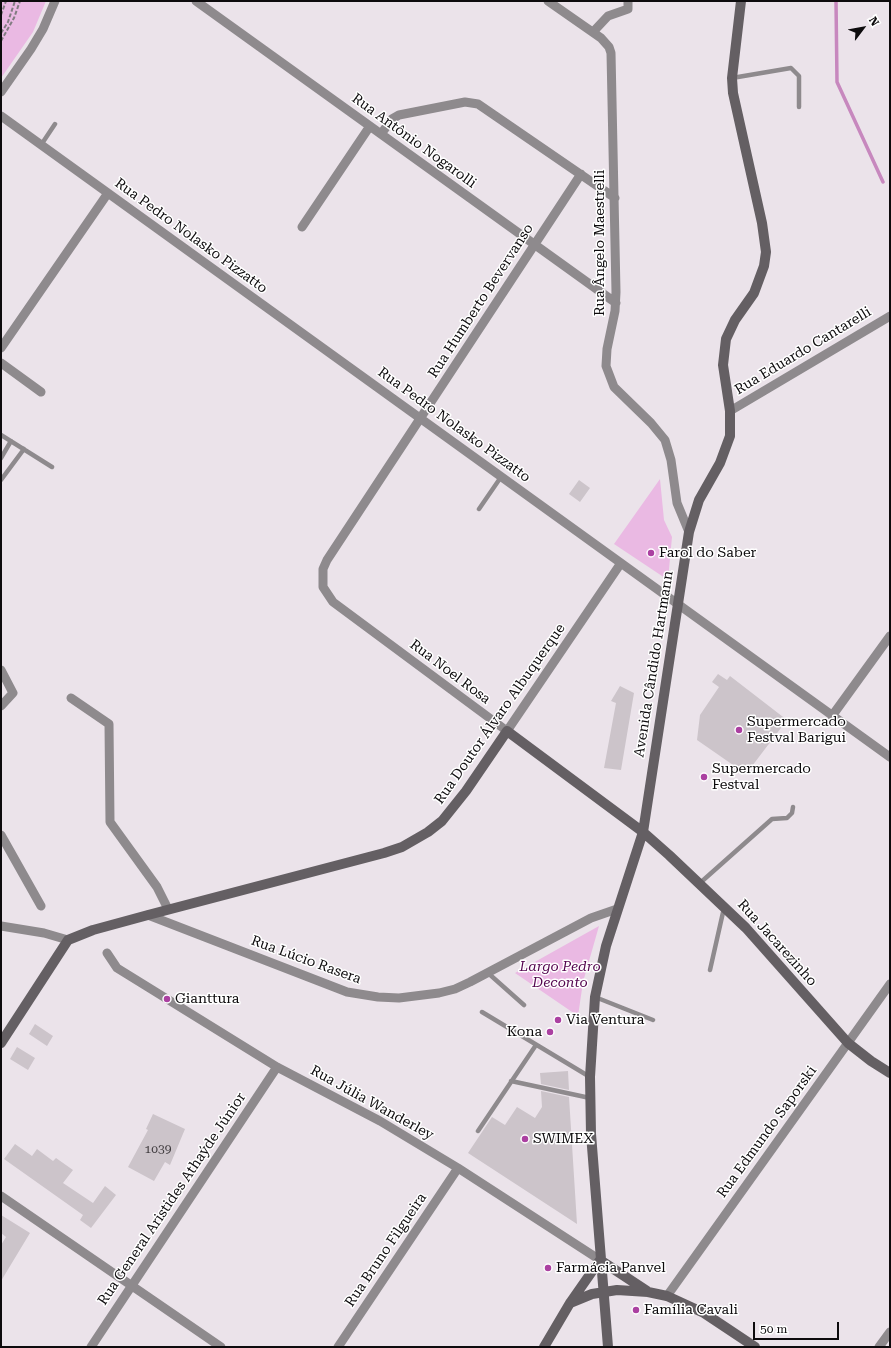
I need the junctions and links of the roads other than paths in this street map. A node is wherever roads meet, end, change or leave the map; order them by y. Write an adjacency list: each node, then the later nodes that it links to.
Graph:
1 (55, 1): 8 (street)
2 (196, 1): 12 (street, Rua Antônio Nogarolli)
3 (548, 1): 6 (street)
4 (628, 1): 6 (street)
5 (741, 1): 7 (main road, Avenida Cândido Hartmann)
6 (593, 32): 17 (street, Rua Ângelo Maestrelli)
7 (732, 78): 9 (lane); 25 (main road, Avenida Cândido Hartmann)
8 (1, 92)
9 (799, 107)
10 (1, 116): 14 (street, Rua Pedro Nolasko Pizzatto)
11 (55, 124): 14 (lane)
12 (370, 126): 13 (street, Rua Antônio Nogarolli); 18 (street)
13 (381, 134): 15 (street); 19 (street, Rua Antônio Nogarolli)
14 (41, 145): 16 (street, Rua Pedro Nolasko Pizzatto)
15 (581, 174): 17 (street); 19 (street, Rua Humberto Bevervanso)
16 (108, 193): 22 (street); 26 (street, Rua Pedro Nolasko Pizzatto)
17 (615, 198): 20 (street, Rua Ângelo Maestrelli)
18 (302, 227)
19 (535, 245): 20 (street, Rua Antônio Nogarolli); 26 (street, Rua Humberto Bevervanso)
20 (616, 303): 35 (street, Rua Ângelo Maestrelli)
21 (890, 316): 25 (street, Rua Eduardo Cantarelli)
22 (1, 348)
23 (1, 363): 24 (street)
24 (41, 392)
25 (730, 411): 35 (main road, Avenida Cândido Hartmann)
26 (420, 419): 32 (street, Rua Pedro Nolasko Pizzatto); 37 (street, Rua Humberto Bevervanso)
27 (1, 435): 28 (lane)
28 (11, 442): 29 (lane); 30 (lane)
29 (24, 449): 31 (lane); 33 (lane)
30 (1, 458)
31 (52, 467)
32 (501, 477): 34 (lane); 36 (street, Rua Pedro Nolasko Pizzatto)
33 (1, 480)
34 (479, 509)
35 (689, 532): 38 (main road, Avenida Cândido Hartmann)
36 (620, 563): 38 (street, Rua Pedro Nolasko Pizzatto); 44 (street, Rua Doutor Álvaro Albuquerque)
37 (323, 587): 44 (street, Rua Noel Rosa)
38 (678, 604): 43 (street, Rua Pedro Nolasko Pizzatto); 47 (main road, Avenida Cândido Hartmann)
39 (890, 636): 43 (street)
40 (1, 670): 42 (street)
41 (71, 698): 52 (street)
42 (1, 706)
43 (832, 716): 45 (street, Rua Pedro Nolasko Pizzatto)
44 (507, 731): 47 (main road, Rua Noel Rosa); 52 (main road, Rua Doutor Álvaro Albuquerque)
45 (890, 757)
46 (793, 807): 49 (lane)
47 (643, 832): 49 (main road, Rua Jacarezinho); 53 (main road, Avenida Cândido Hartmann)
48 (1, 835): 50 (street)
49 (700, 883): 51 (main road, Rua Jacarezinho)
50 (41, 906)
51 (724, 907): 58 (lane); 66 (main road, Rua Jacarezinho)
52 (168, 909): 54 (main road, Rua Doutor Álvaro Albuquerque)
53 (617, 909): 59 (street, Rua Lúcio Rasera); 61 (main road, Avenida Cândido Hartmann)
54 (148, 915): 56 (main road); 59 (street, Rua Lúcio Rasera)
55 (1, 926): 56 (street)
56 (68, 940): 65 (main road)
57 (107, 953): 68 (street, Rua Júlia Wanderley)
58 (710, 970)
59 (488, 973): 62 (lane)
60 (890, 984): 66 (street, Rua Edmundo Saporski)
61 (595, 997): 64 (lane); 70 (main road, Avenida Cândido Hartmann)
62 (524, 1005)
63 (482, 1012): 67 (lane)
64 (653, 1020)
65 (1, 1043)
66 (848, 1043): 69 (main road, Rua Jacarezinho); 80 (street, Rua Edmundo Saporski)
67 (536, 1045): 70 (lane); 71 (lane)
68 (277, 1067): 74 (street, Rua Júlia Wanderley); 77 (street, Rua General Aristides Athaýde Júnior)
69 (890, 1072)
70 (590, 1077): 72 (main road, Avenida Cândido Hartmann)
71 (512, 1081): 72 (lane); 73 (lane)
72 (590, 1098): 76 (main road, Avenida Cândido Hartmann)
73 (478, 1131)
74 (458, 1168): 76 (street, Rua Júlia Wanderley); 85 (street, Rua Bruno Filgueira)
75 (1, 1196): 77 (street)
76 (600, 1260): 78 (main road, Avenida Cândido Hartmann); 79 (main road, Rua Júlia Wanderley); 81 (main road)
77 (132, 1286): 83 (street, Rua General Aristides Athaýde Júnior); 84 (street)
78 (603, 1292): 79 (main road, Rua Júlia Wanderley); 81 (main road, Rua Júlia Wanderley); 87 (main road, Avenida Cândido Hartmann)
79 (648, 1292): 80 (main road, Rua Júlia Wanderley)
80 (667, 1296): 88 (main road, Rua Júlia Wanderley)
81 (570, 1303): 86 (main road)
82 (890, 1332): 89 (street)
83 (91, 1347)
84 (221, 1347)
85 (338, 1347)
86 (544, 1347)
87 (608, 1347)
88 (755, 1347)
89 (879, 1347)

